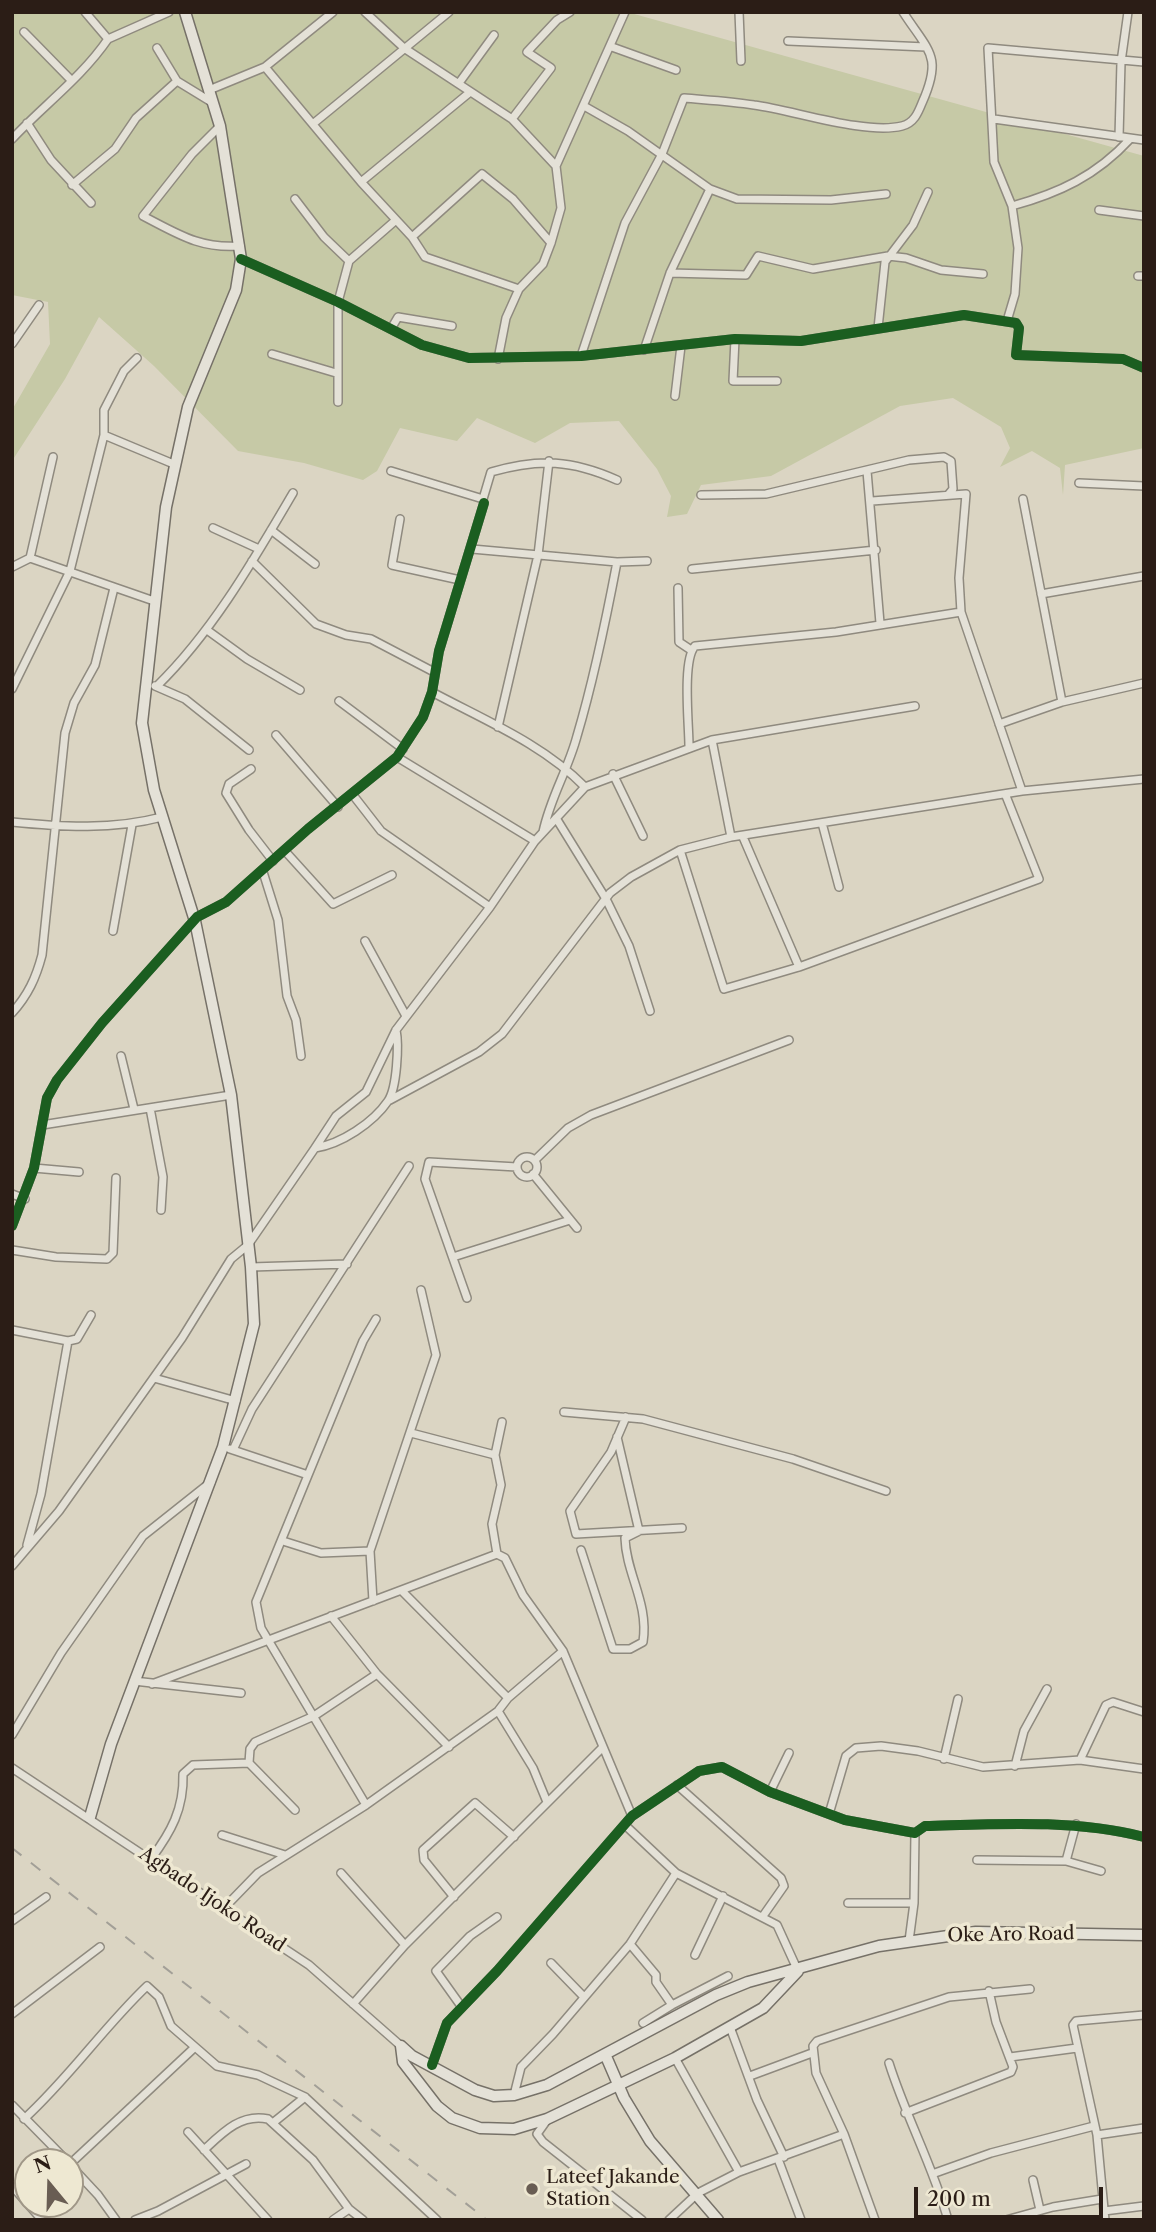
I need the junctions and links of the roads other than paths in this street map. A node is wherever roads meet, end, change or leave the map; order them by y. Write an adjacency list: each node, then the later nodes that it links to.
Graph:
1 (85, 12): 14 (street)
2 (169, 12): 14 (street)
3 (184, 12): 28 (main road)
4 (333, 12): 23 (street)
5 (365, 12): 19 (street)
6 (449, 12): 19 (street)
7 (570, 12): 32 (street)
8 (625, 12): 16 (street)
9 (739, 12): 20 (street)
10 (903, 12): 17 (street)
11 (1128, 12): 21 (street)
12 (24, 32): 25 (street)
13 (494, 35): 27 (street)
14 (108, 39): 25 (street)
15 (788, 41): 17 (street)
16 (612, 47): 24 (street); 31 (street)
17 (926, 47): 41 (street)
18 (157, 48): 26 (street)
19 (404, 48): 27 (street); 35 (street)
20 (741, 61)
21 (1121, 62): 22 (street); 33 (street); 37 (street)
22 (1144, 62)
23 (265, 67): 28 (street); 35 (street)
24 (676, 70)
25 (72, 81): 34 (street)
26 (177, 81): 30 (street); 44 (street)
27 (459, 83): 29 (street)
28 (209, 90): 30 (main road)
29 (468, 93): 32 (street); 43 (street)
30 (213, 103): 36 (main road)
31 (584, 106): 41 (street); 42 (street)
32 (512, 119): 42 (street)
33 (994, 119): 37 (street); 50 (street)
34 (27, 123): 38 (street); 44 (street)
35 (314, 123): 43 (street)
36 (220, 126): 56 (main road); 56 (street)
37 (1119, 137): 39 (street)
38 (12, 139)
39 (1129, 139): 40 (street); 50 (street)
40 (1144, 140)
41 (662, 154): 45 (street); 74 (street)
42 (556, 166): 55 (street)
43 (361, 182): 53 (street)
44 (72, 185): 49 (street)
45 (710, 189): 47 (street); 60 (street)
46 (928, 192): 57 (street)
47 (886, 194)
48 (295, 200): 59 (street)
49 (91, 203)
50 (1012, 206): 65 (street)
51 (1099, 209): 52 (street)
52 (1144, 216)
53 (397, 220): 54 (street); 59 (street)
54 (412, 237): 55 (street); 62 (street)
55 (551, 243): 62 (street)
56 (240, 246): 58 (main road)
57 (888, 256): 60 (street); 61 (street); 67 (street)
58 (242, 258): 63 (street); 85 (main road)
59 (349, 261): 63 (street)
60 (670, 273): 72 (street)
61 (983, 274)
62 (519, 289): 76 (street)
63 (338, 302): 68 (street); 78 (street)
64 (38, 305): 70 (street)
65 (1007, 321): 67 (street); 77 (street)
66 (452, 326): 68 (street)
67 (878, 328): 69 (street)
68 (391, 329): 76 (street)
69 (735, 339): 71 (street); 79 (street)
70 (12, 344)
71 (681, 345): 72 (street); 80 (street)
72 (644, 350): 74 (street)
73 (272, 354): 78 (street)
74 (581, 356): 76 (street)
75 (137, 358): 82 (street)
76 (498, 359)
77 (1144, 368)
78 (336, 373): 81 (street)
79 (777, 381)
80 (675, 396)
81 (338, 402)
82 (104, 436): 85 (street); 111 (street)
83 (53, 457): 104 (street)
84 (549, 461): 86 (street); 88 (street); 103 (street)
85 (176, 465): 117 (main road)
86 (391, 471)
87 (867, 471): 92 (street); 93 (street); 95 (street)
88 (617, 480)
89 (1079, 483): 90 (street)
90 (1144, 486)
91 (293, 493): 99 (street)
92 (701, 495)
93 (948, 495): 95 (street); 118 (street)
94 (1023, 499): 116 (street)
95 (872, 501): 102 (street)
96 (484, 503): 101 (street)
97 (400, 519): 113 (street)
98 (213, 528): 100 (street)
99 (271, 530): 100 (street); 108 (street)
100 (259, 549): 105 (street)
101 (472, 549): 103 (street); 113 (street)
102 (876, 550): 110 (street); 119 (street)
103 (538, 555): 107 (street); 133 (street)
104 (30, 558): 109 (street); 111 (street)
105 (252, 561): 120 (street); 122 (street)
106 (647, 561): 107 (street)
107 (617, 562): 141 (street)
108 (315, 564)
109 (12, 566)
110 (692, 569)
111 (70, 571): 114 (street); 126 (street)
112 (1144, 576): 116 (street)
113 (460, 580): 122 (street)
114 (114, 588): 117 (street); 154 (street)
115 (678, 588): 121 (street)
116 (1041, 594): 130 (street)
117 (154, 601): 124 (main road)
118 (961, 612): 119 (street); 132 (street)
119 (880, 623): 121 (street)
120 (207, 630): 125 (street); 127 (street)
121 (691, 650): 136 (street)
122 (434, 672): 128 (street)
123 (1144, 682): 130 (street)
124 (144, 685): 125 (street); 149 (main road)
125 (157, 687): 138 (street)
126 (12, 689)
127 (300, 690)
128 (432, 692): 133 (street); 137 (street)
129 (339, 701): 137 (street)
130 (1062, 702): 132 (street)
131 (915, 706): 135 (street)
132 (999, 724): 145 (street)
133 (498, 727): 141 (street)
134 (276, 735): 148 (street)
135 (712, 740): 136 (street); 157 (street)
136 (689, 746): 142 (street)
137 (403, 749): 139 (street)
138 (249, 750)
139 (397, 757): 146 (street); 159 (street)
140 (251, 769): 162 (street)
141 (567, 769): 144 (street); 155 (street)
142 (613, 774): 144 (street); 156 (street)
143 (1144, 779): 145 (street)
144 (585, 787): 150 (street)
145 (1022, 791): 147 (street)
146 (353, 794): 148 (street); 167 (street)
147 (1006, 796): 152 (street); 171 (street)
148 (338, 807): 160 (street)
149 (162, 817): 153 (street); 168 (main road)
150 (556, 818): 155 (street); 166 (street)
151 (12, 822): 154 (street)
152 (822, 822): 158 (street); 165 (street)
153 (132, 825): 154 (street); 169 (street)
154 (57, 826): 173 (street)
155 (543, 833): 159 (street)
156 (643, 836)
157 (731, 837): 158 (street); 161 (street)
158 (743, 837): 171 (street)
159 (535, 841): 167 (street)
160 (285, 850): 162 (street); 164 (street)
161 (680, 850): 166 (street); 171 (street)
162 (273, 861): 163 (street)
163 (263, 872): 168 (street); 178 (street)
164 (392, 875)
165 (839, 887)
166 (606, 899): 172 (street); 180 (street)
167 (490, 906): 174 (street)
168 (195, 921): 179 (main road); 183 (street)
169 (113, 931)
170 (365, 941): 174 (street)
171 (799, 967)
172 (650, 1011)
173 (12, 1013)
174 (406, 1016): 175 (street)
175 (396, 1030): 180 (street); 184 (street)
176 (789, 1040): 185 (street)
177 (121, 1056): 182 (street)
178 (301, 1056)
179 (231, 1095): 181 (street); 198 (main road)
180 (390, 1100): 184 (street)
181 (150, 1108): 182 (street); 194 (street)
182 (134, 1109): 183 (street)
183 (41, 1125): 188 (street)
184 (315, 1148): 198 (street)
185 (535, 1160): 187 (street); 190 (street)
186 (409, 1166): 201 (street)
187 (517, 1167): 190 (street); 200 (street)
188 (34, 1168): 189 (street); 193 (street)
189 (79, 1172)
190 (533, 1174): 195 (street)
191 (116, 1178): 199 (street)
192 (12, 1194): 193 (street)
193 (24, 1199): 196 (street)
194 (162, 1210)
195 (570, 1220): 197 (street); 200 (street)
196 (12, 1226)
197 (577, 1228)
198 (248, 1245): 202 (main road); 209 (street)
199 (12, 1250)
200 (453, 1257): 204 (street)
201 (347, 1264): 202 (street); 216 (street)
202 (251, 1267): 210 (main road)
203 (421, 1290): 214 (street)
204 (467, 1298)
205 (91, 1315): 208 (street)
206 (376, 1319): 218 (street)
207 (12, 1330): 208 (street)
208 (68, 1341): 224 (street)
209 (153, 1378): 210 (street); 224 (street)
210 (236, 1401): 216 (main road)
211 (564, 1412): 212 (street)
212 (626, 1417): 215 (street); 220 (street)
213 (502, 1422): 217 (street)
214 (411, 1433): 217 (street); 226 (street)
215 (617, 1437): 222 (street); 222 (street)
216 (228, 1449): 218 (street); 219 (main road)
217 (495, 1455): 227 (street)
218 (308, 1475): 223 (street)
219 (211, 1482): 235 (main road); 244 (street)
220 (886, 1491)
221 (682, 1528): 222 (street)
222 (639, 1531): 225 (street)
223 (283, 1541): 226 (street); 232 (street)
224 (27, 1546): 228 (street)
225 (581, 1550)
226 (370, 1551): 230 (street)
227 (497, 1554): 229 (street); 233 (street)
228 (12, 1566)
229 (402, 1591): 230 (street); 239 (street)
230 (373, 1601): 231 (street)
231 (331, 1616): 232 (street); 234 (street)
232 (267, 1638): 236 (street); 243 (street)
233 (563, 1651): 239 (street); 246 (street)
234 (377, 1674): 243 (street); 245 (street)
235 (134, 1681): 236 (street); 261 (main road)
236 (152, 1684): 238 (street)
237 (1047, 1689): 251 (street)
238 (241, 1693)
239 (508, 1698): 241 (street)
240 (958, 1699): 248 (street)
241 (498, 1711): 245 (street); 256 (street)
242 (1144, 1712): 249 (street)
243 (314, 1716): 250 (street); 257 (street)
244 (12, 1735)
245 (449, 1747): 257 (street)
246 (602, 1748): 256 (street); 260 (street)
247 (789, 1753): 255 (street)
248 (944, 1759): 251 (street); 259 (street)
249 (1080, 1760): 251 (street); 253 (street)
250 (249, 1763): 258 (street); 269 (street)
251 (1015, 1766)
252 (12, 1768): 261 (street, Agbado Ijoko Road)
253 (1144, 1769)
254 (677, 1785): 255 (street); 260 (street); 281 (street)
255 (770, 1791): 259 (street)
256 (547, 1802): 266 (street)
257 (366, 1805): 268 (street)
258 (295, 1810)
259 (829, 1815): 264 (street)
260 (632, 1816): 263 (street)
261 (90, 1817): 269 (street, Agbado Ijoko Road)
262 (1076, 1824): 264 (street); 267 (street); 271 (street)
263 (626, 1826): 274 (street); 298 (street)
264 (915, 1833): 279 (street)
265 (222, 1835): 268 (street)
266 (514, 1837): 277 (street); 277 (street)
267 (1144, 1838)
268 (285, 1855): 280 (street)
269 (151, 1859): 280 (street, Agbado Ijoko Road)
270 (977, 1860): 271 (street)
271 (1066, 1861): 272 (street)
272 (1101, 1871)
273 (341, 1873): 287 (street)
274 (676, 1873): 275 (street); 286 (street)
275 (723, 1896): 281 (street); 289 (street)
276 (46, 1897): 283 (street)
277 (454, 1897): 287 (street)
278 (848, 1903): 279 (street)
279 (914, 1903): 285 (street)
280 (225, 1907): 296 (street, Agbado Ijoko Road)
281 (763, 1916): 291 (street)
282 (497, 1917): 298 (street)
283 (12, 1921)
284 (1144, 1935): 285 (main road, Oke Aro Road)
285 (909, 1941): 291 (main road, Oke Aro Road)
286 (630, 1944): 295 (street); 297 (street)
287 (405, 1945): 296 (street)
288 (100, 1947): 299 (street)
289 (695, 1955)
290 (551, 1963): 295 (street)
291 (798, 1971): 302 (main road, Oke Aro Road); 307 (main road, Oke Aro Road)
292 (728, 1976): 297 (street)
293 (1030, 1989): 294 (street)
294 (989, 1991): 306 (street); 308 (street)
295 (584, 1997): 314 (street)
296 (353, 2004): 303 (street, Agbado Ijoko Road)
297 (672, 2005): 301 (street)
298 (461, 2006): 311 (street)
299 (12, 2014)
300 (1144, 2015): 305 (street)
301 (643, 2023)
302 (730, 2026): 309 (main road, Oke Aro Road); 312 (street)
303 (401, 2046): 311 (main road, Agbado Ijoko Road); 319 (main road, Agbado Ijoko Road)
304 (194, 2048): 315 (street); 318 (street); 327 (street)
305 (1077, 2048): 308 (street); 321 (street)
306 (812, 2053): 312 (street); 324 (street)
307 (605, 2054): 313 (main road); 314 (main road, Agbado Ijoko Road)
308 (1010, 2057): 317 (street)
309 (675, 2058): 313 (main road, Oke Aro Road); 331 (street)
310 (889, 2063): 317 (street)
311 (432, 2065): 314 (main road, Agbado Ijoko Road)
312 (750, 2076): 329 (street)
313 (619, 2086): 319 (main road, Agbado Ijoko Road); 337 (main road)
314 (514, 2095)
315 (305, 2097): 320 (street); 351 (street)
316 (12, 2105): 318 (street)
317 (905, 2113): 332 (street)
318 (24, 2119): 326 (street)
319 (547, 2119): 352 (street)
320 (274, 2122): 328 (street); 340 (street)
321 (1094, 2126): 325 (street); 332 (street)
322 (1144, 2127): 325 (street)
323 (188, 2132): 328 (street)
324 (844, 2134): 329 (street); 356 (street)
325 (1097, 2135): 338 (street)
326 (54, 2148)
327 (84, 2149)
328 (204, 2150): 333 (street)
329 (781, 2158): 331 (street); 355 (street)
330 (246, 2164): 333 (street)
331 (739, 2172): 337 (street)
332 (935, 2173): 357 (street)
333 (224, 2175): 342 (street); 348 (street)
334 (84, 2179): 345 (street)
335 (1033, 2180): 341 (street)
336 (12, 2186): 344 (street)
337 (698, 2193): 353 (street); 354 (main road)
338 (1102, 2199): 341 (street); 343 (street)
339 (1144, 2206): 343 (street)
340 (349, 2209): 349 (street); 350 (street)
341 (1040, 2210): 358 (street)
342 (158, 2211): 346 (street); 347 (street)
343 (1104, 2215)
344 (42, 2220)
345 (116, 2220)
346 (135, 2220)
347 (162, 2220)
348 (268, 2220)
349 (333, 2220)
350 (363, 2220)
351 (437, 2220)
352 (642, 2220)
353 (669, 2220)
354 (718, 2220)
355 (801, 2220)
356 (875, 2220)
357 (948, 2220)
358 (1006, 2220)

